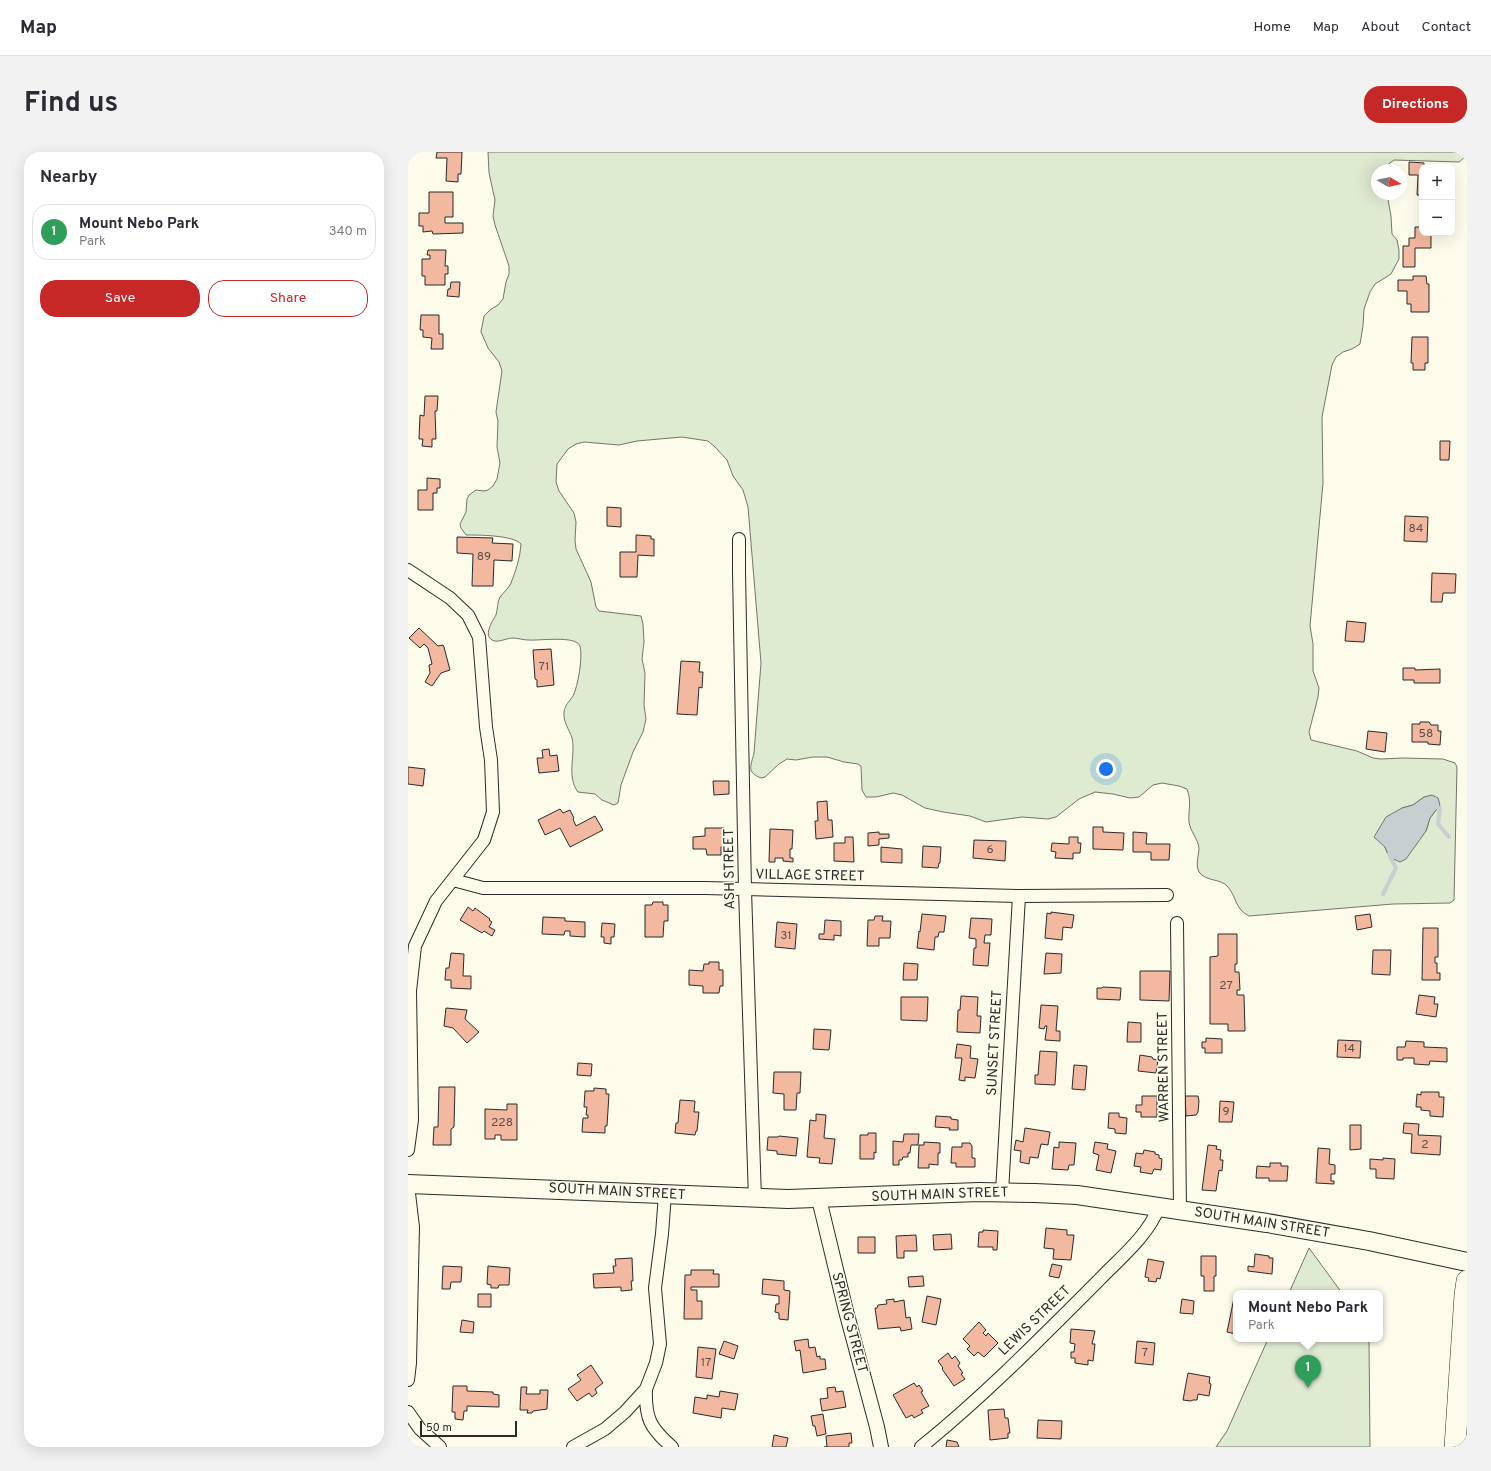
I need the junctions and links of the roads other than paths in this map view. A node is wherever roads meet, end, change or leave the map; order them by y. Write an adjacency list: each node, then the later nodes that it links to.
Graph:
1 (739, 539): 4 (street, ASH STREET)
2 (408, 570): 3 (street)
3 (453, 880): 4 (street, VILLAGE STREET); 8 (street)
4 (745, 890): 6 (street, VILLAGE STREET); 12 (street, ASH STREET)
5 (1167, 895): 6 (street, VILLAGE STREET)
6 (1019, 896): 10 (street, SUNSET STREET)
7 (1177, 923): 15 (street, WARREN STREET)
8 (408, 1150)
9 (408, 1184): 11 (main road, SOUTH MAIN STREET); 18 (street)
10 (1002, 1192): 13 (main road, SOUTH MAIN STREET); 14 (main road, SOUTH MAIN STREET)
11 (665, 1194): 12 (main road, SOUTH MAIN STREET); 19 (street)
12 (755, 1199): 13 (main road, SOUTH MAIN STREET)
13 (819, 1199): 24 (street, SPRING STREET)
14 (1159, 1207): 15 (main road, SOUTH MAIN STREET); 25 (street, LEWIS STREET)
15 (1180, 1210): 16 (main road, SOUTH MAIN STREET)
16 (1467, 1262)
17 (1467, 1281): 26 (highway)
18 (408, 1380)
19 (646, 1389): 22 (street); 23 (street)
20 (408, 1412): 21 (street)
21 (440, 1447)
22 (573, 1447)
23 (672, 1447)
24 (881, 1447)
25 (921, 1447)
26 (1455, 1447)

